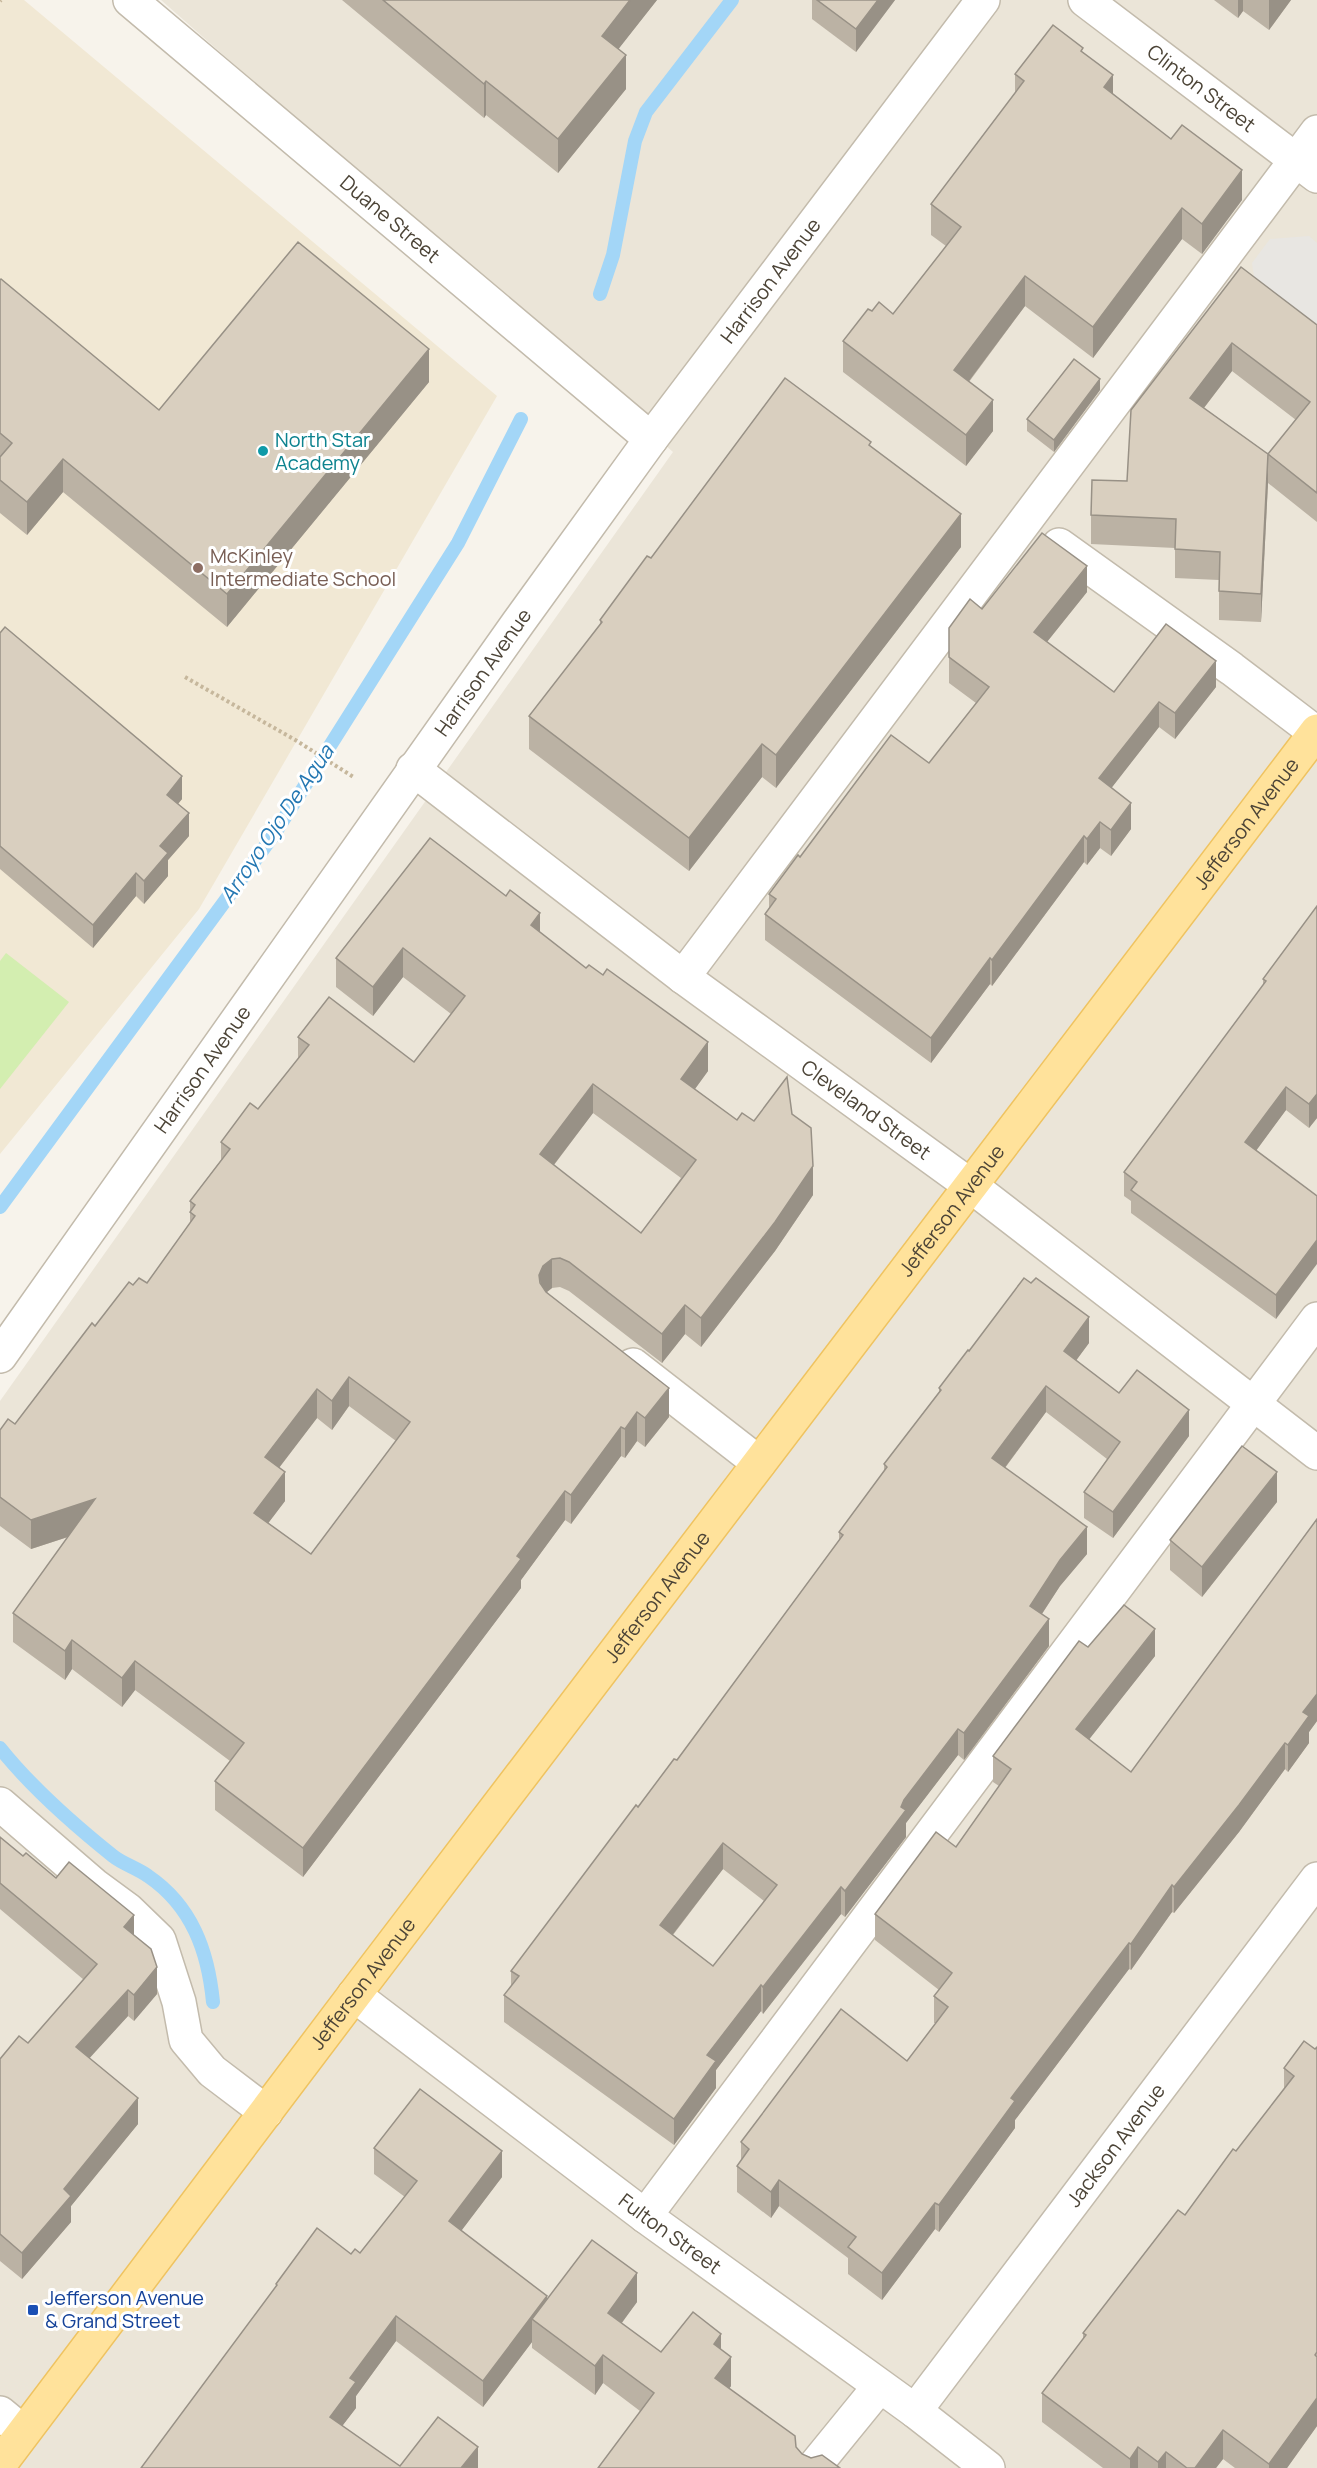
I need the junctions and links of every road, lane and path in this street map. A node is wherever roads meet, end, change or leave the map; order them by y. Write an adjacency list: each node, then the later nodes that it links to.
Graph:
1 (130, 0): 6 (street, Duane Street)
2 (983, 0): 6 (street, Harrison Avenue)
3 (1085, 0): 5 (street, Clinton Street)
4 (1317, 132): 5 (street)
5 (1307, 168): 12 (street)
6 (651, 439): 10 (street, Harrison Avenue)
7 (1059, 545): 9 (street)
8 (185, 677): 11 (path)
9 (1316, 732): 13 (main road, Jefferson Avenue)
10 (413, 769): 12 (street, Cleveland Street); 16 (street, Harrison Avenue)
11 (355, 778)
12 (683, 977): 13 (street, Cleveland Street)
13 (971, 1186): 17 (street, Cleveland Street); 19 (main road, Jefferson Avenue)
14 (1317, 1319): 17 (street)
15 (614, 1350): 19 (street)
16 (0, 1356)
17 (1253, 1405): 18 (street, Cleveland Street); 24 (street)
18 (1317, 1453)
19 (759, 1463): 22 (main road, Jefferson Avenue)
20 (0, 1804): 23 (street)
21 (1317, 1880): 26 (street, Jackson Avenue)
22 (354, 1995): 23 (main road, Jefferson Avenue); 24 (street, Fulton Street)
23 (266, 2112): 27 (main road, Jefferson Avenue)
24 (645, 2216): 25 (street, Fulton Street)
25 (879, 2387): 26 (street, Fulton Street); 29 (street)
26 (915, 2411): 30 (street, Fulton Street)
27 (11, 2423): 28 (main road, Jefferson Avenue)
28 (0, 2464)
29 (813, 2468)
30 (988, 2468)

